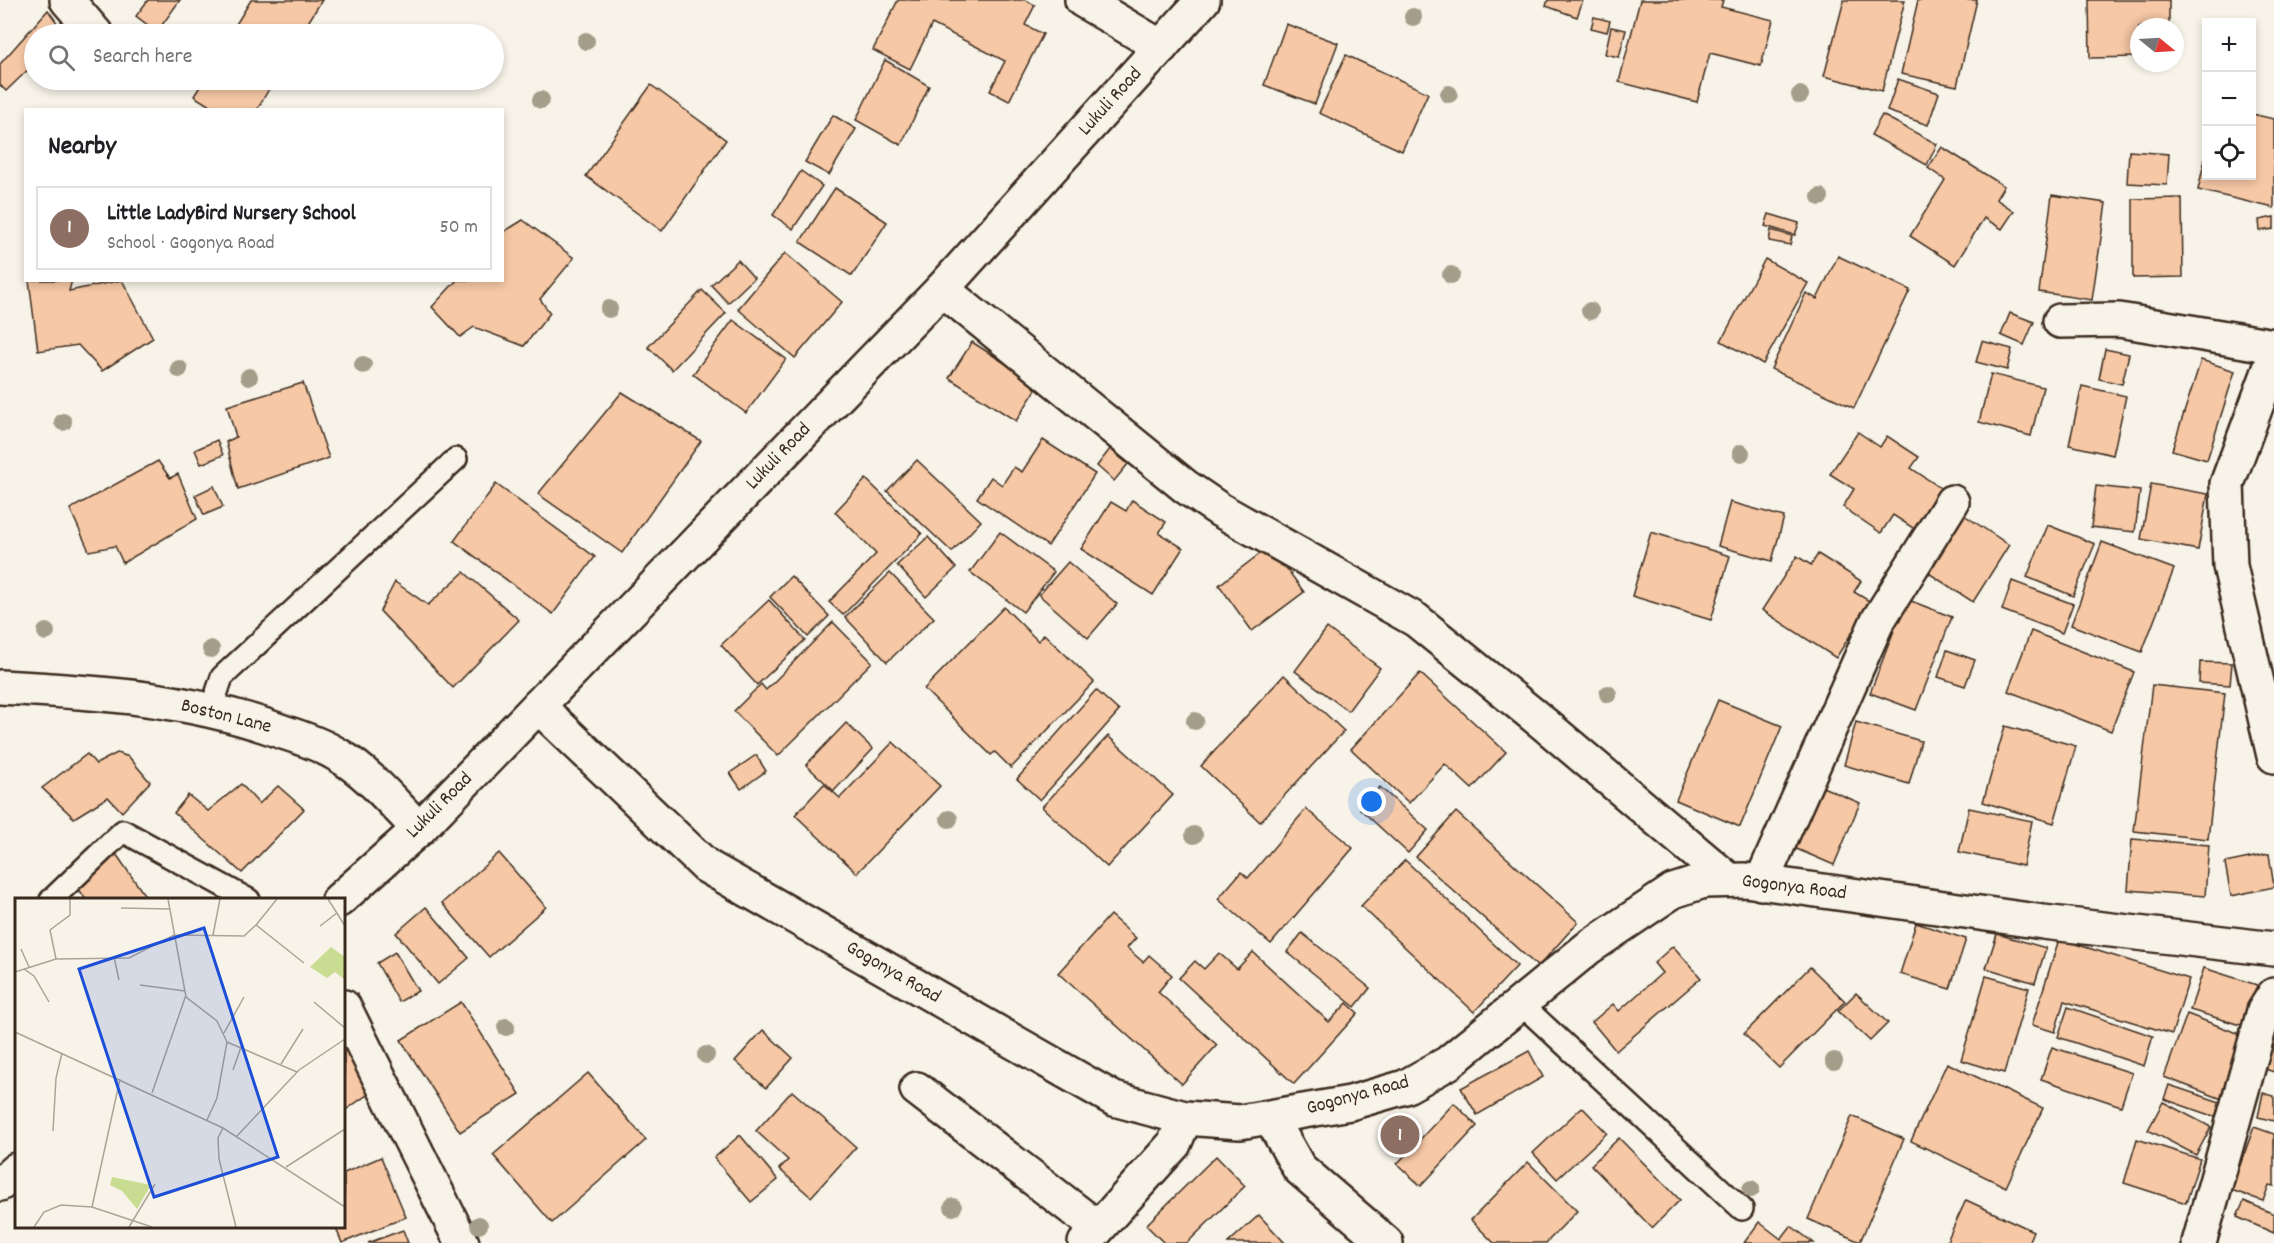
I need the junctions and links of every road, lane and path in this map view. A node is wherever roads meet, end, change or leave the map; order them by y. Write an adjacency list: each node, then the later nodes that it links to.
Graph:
1 (67, 0): 4 (street)
2 (1082, 0): 5 (street)
3 (1203, 0): 5 (street, Lukuli Road)
4 (87, 24)
5 (1161, 47): 6 (street, Lukuli Road)
6 (942, 290): 13 (street, Lukuli Road); 17 (street)
7 (2060, 321): 8 (street)
8 (2274, 345)
9 (2274, 358): 15 (street)
10 (456, 459): 14 (lane)
11 (1953, 502): 17 (street)
12 (0, 687): 14 (street, Boston Lane)
13 (538, 706): 16 (street, Lukuli Road); 26 (street, Gogonya Road)
14 (211, 710): 16 (street, Boston Lane)
15 (2274, 756)
16 (419, 829): 20 (street, Lukuli Road)
17 (1745, 881): 21 (street, Gogonya Road); 23 (street, Gogonya Road)
18 (53, 898): 19 (lane)
19 (245, 898)
20 (341, 898)
21 (2274, 950)
22 (2274, 995): 32 (street)
23 (1520, 1003): 27 (street, Gogonya Road); 28 (lane)
24 (345, 1009): 30 (street)
25 (917, 1089): 29 (street)
26 (1185, 1118): 27 (street, Gogonya Road); 29 (street)
27 (1271, 1118): 31 (street)
28 (1742, 1209)
29 (1092, 1236)
30 (462, 1243)
31 (1386, 1243)
32 (2199, 1243)

